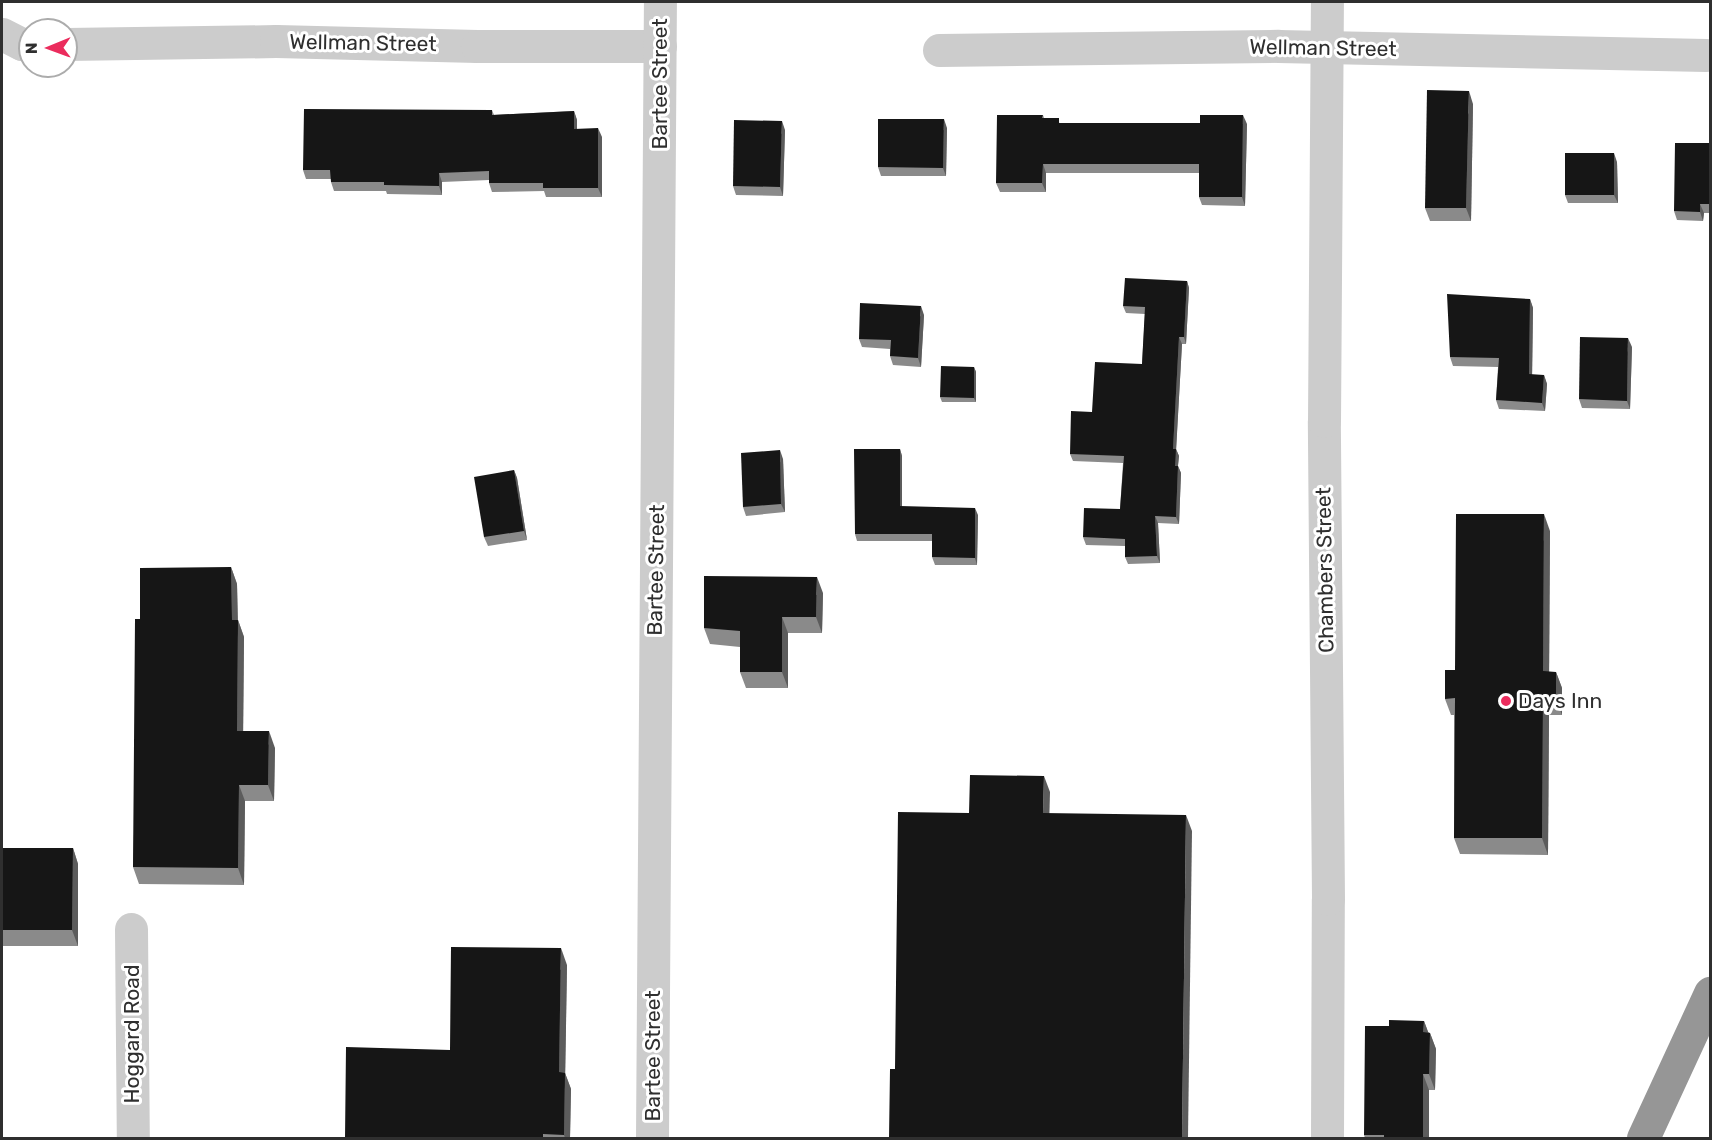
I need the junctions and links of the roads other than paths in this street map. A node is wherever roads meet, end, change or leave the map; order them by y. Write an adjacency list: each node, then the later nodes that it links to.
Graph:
1 (660, 2): 6 (street, Bartee Street)
2 (1327, 2): 7 (street, Chambers Street)
3 (2, 34): 4 (street)
4 (18, 42)
5 (78, 44): 6 (street, Wellman Street)
6 (660, 46): 13 (street, Bartee Street)
7 (1327, 48): 8 (street, Wellman Street); 9 (street, Wellman Street); 14 (street, Chambers Street)
8 (939, 50)
9 (1706, 55)
10 (131, 929): 12 (street, Hoggard Road)
11 (1710, 993): 15 (highway)
12 (133, 1138)
13 (652, 1138)
14 (1327, 1138)
15 (1643, 1138)

